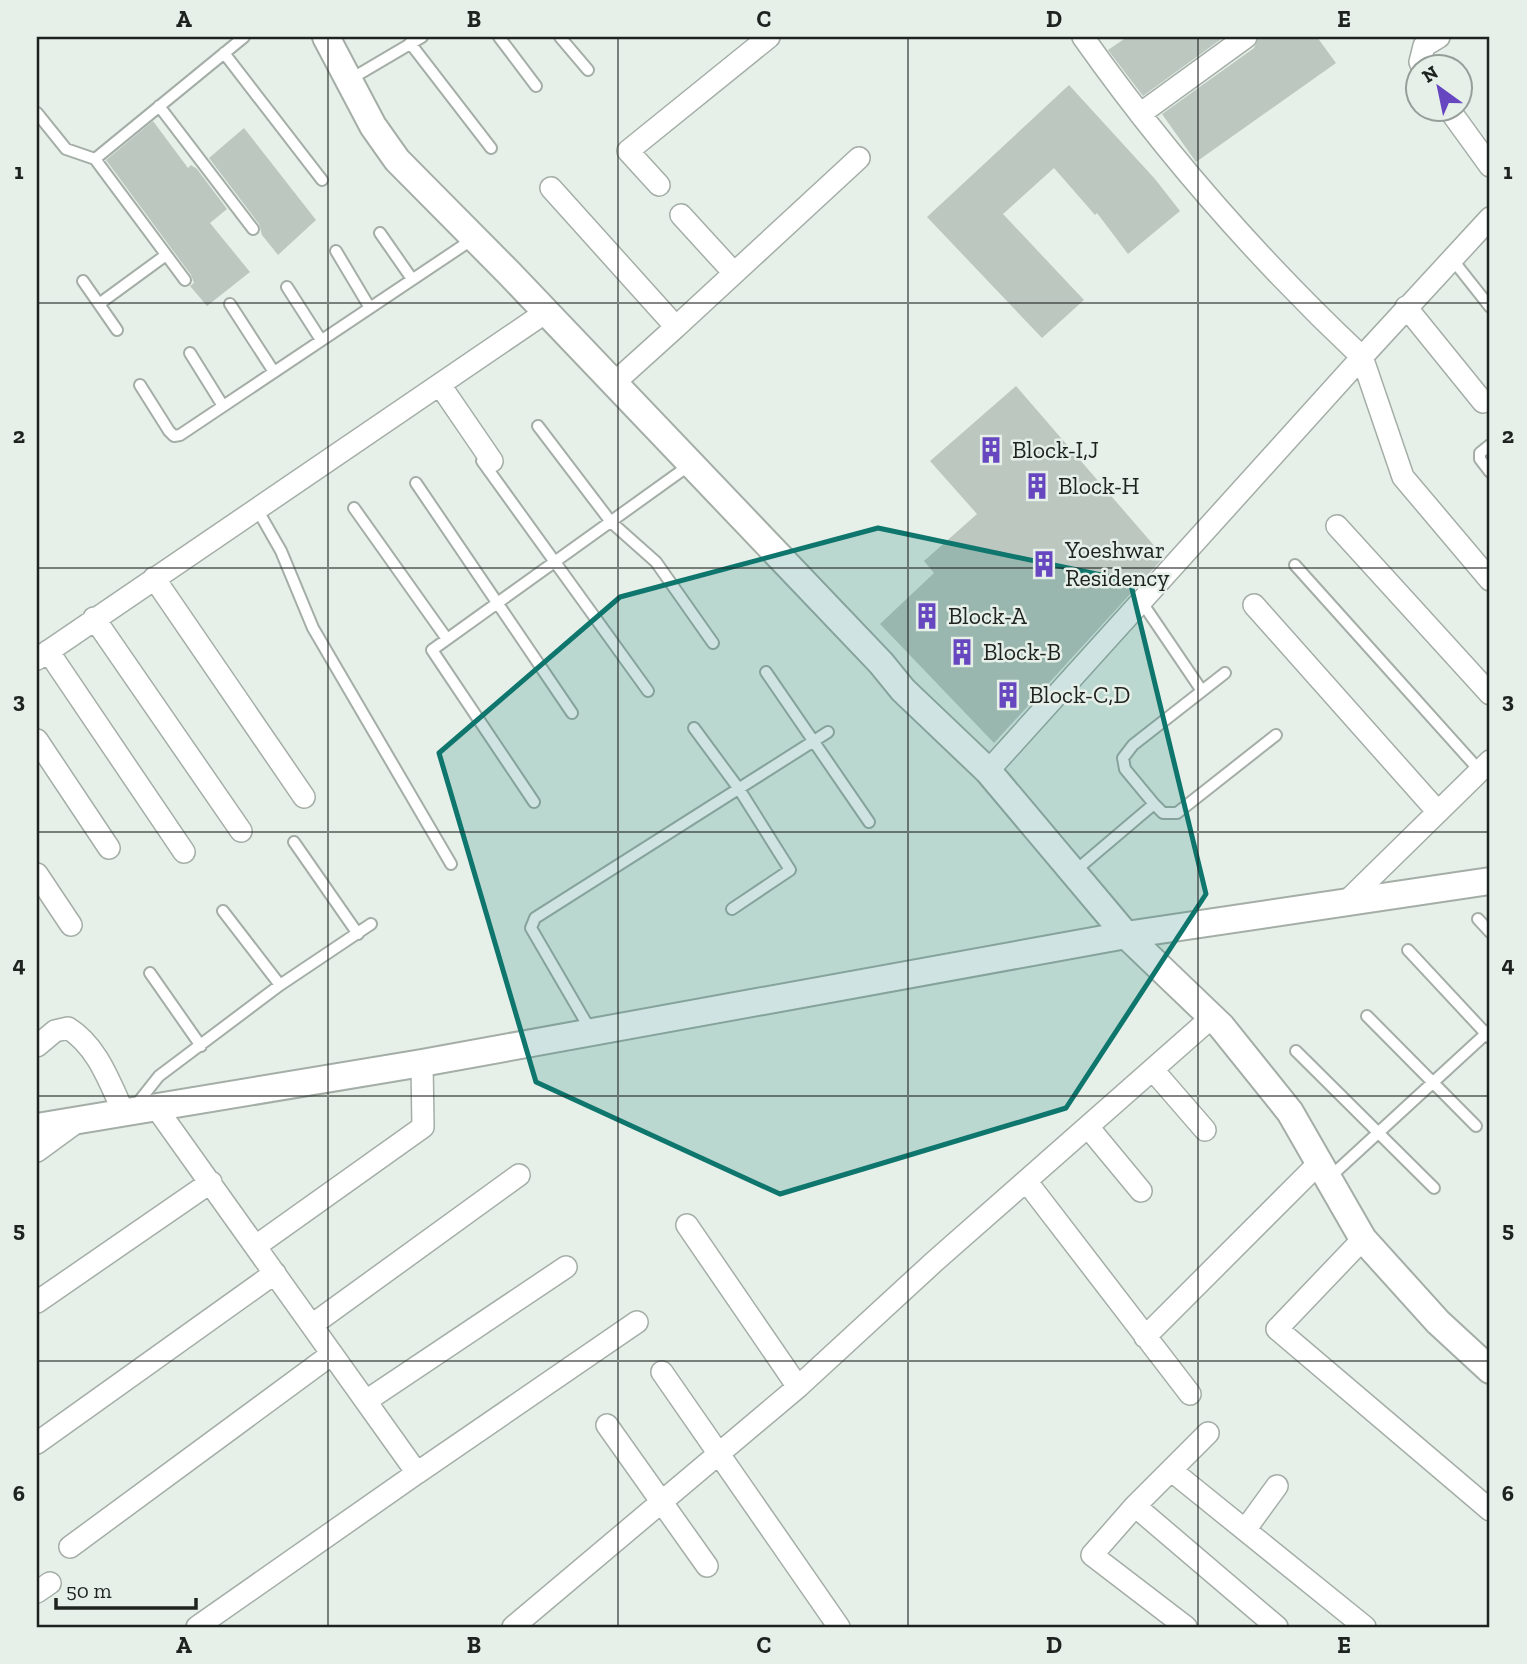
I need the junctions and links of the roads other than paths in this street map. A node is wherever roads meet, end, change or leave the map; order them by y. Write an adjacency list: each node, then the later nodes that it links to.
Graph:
1 (244, 37): 12 (lane)
2 (326, 37): 14 (street)
3 (422, 37): 10 (lane)
4 (499, 37): 15 (lane)
5 (560, 37): 13 (lane)
6 (769, 37): 25 (street)
7 (1083, 37): 18 (street)
8 (1246, 37): 18 (street)
9 (1439, 37): 11 (street)
10 (410, 43): 14 (lane); 20 (lane)
11 (1423, 52)
12 (224, 54): 16 (lane); 24 (lane)
13 (588, 70)
14 (349, 80): 31 (street)
15 (536, 86)
16 (159, 106): 22 (lane); 29 (lane)
17 (37, 113): 22 (lane)
18 (1140, 114): 50 (street)
19 (1458, 122): 23 (street)
20 (491, 148)
21 (859, 158): 35 (street)
22 (95, 159): 33 (lane)
23 (1490, 166)
24 (322, 180)
25 (659, 185)
26 (551, 188): 46 (street)
27 (681, 215): 35 (street)
28 (1490, 218): 34 (street)
29 (253, 229)
30 (380, 233): 36 (lane)
31 (472, 239): 36 (lane); 45 (street)
32 (336, 251): 42 (lane)
33 (166, 255): 37 (lane); 40 (lane)
34 (1452, 259): 43 (street); 44 (lane)
35 (734, 273): 46 (street)
36 (412, 279): 42 (lane)
37 (185, 280)
38 (83, 281): 40 (lane)
39 (287, 287): 48 (lane)
40 (99, 304): 47 (lane)
41 (230, 304): 51 (lane)
42 (370, 307): 48 (lane)
43 (1406, 307): 50 (street); 55 (street)
44 (1490, 307)
45 (546, 312): 52 (street); 54 (street)
46 (676, 327): 52 (street)
47 (117, 330)
48 (321, 340): 51 (lane)
49 (190, 353): 56 (lane)
50 (1362, 357): 70 (street); 71 (street)
51 (274, 372): 56 (lane)
52 (614, 383): 60 (street)
53 (140, 385): 56 (lane)
54 (440, 385): 59 (street); 64 (street)
55 (1483, 402)
56 (223, 406)
57 (538, 426): 65 (lane)
58 (1490, 445): 61 (lane)
59 (485, 458): 67 (lane)
60 (691, 464): 65 (lane); 90 (street)
61 (1490, 472)
62 (416, 483): 72 (lane)
63 (354, 508): 75 (lane)
64 (257, 509): 69 (street); 101 (lane)
65 (611, 523): 67 (lane); 76 (lane)
66 (1337, 526): 82 (street)
67 (558, 562): 72 (lane); 80 (lane)
68 (1295, 565): 89 (lane)
69 (154, 578): 74 (street); 92 (street)
70 (1490, 580)
71 (1141, 601): 81 (lane); 90 (street)
72 (497, 604): 75 (lane); 83 (lane)
73 (1254, 605): 95 (street)
74 (94, 618): 77 (street); 97 (street)
75 (447, 639): 93 (lane)
76 (713, 643)
77 (42, 655): 100 (street)
78 (766, 672): 88 (lane)
79 (1225, 673): 81 (lane)
80 (648, 691)
81 (1202, 691): 94 (lane)
82 (1490, 694)
83 (572, 713)
84 (694, 728): 91 (lane)
85 (828, 732): 88 (lane)
86 (1276, 735): 94 (lane)
87 (37, 740): 99 (street)
88 (813, 741): 91 (lane); 96 (lane)
89 (1485, 766): 95 (street)
90 (988, 771): 102 (street)
91 (739, 789): 106 (lane); 119 (lane)
92 (304, 797)
93 (534, 802)
94 (1154, 804): 102 (lane)
95 (1438, 812): 105 (street)
96 (869, 822)
97 (241, 831)
98 (294, 842): 112 (lane)
99 (109, 848)
100 (184, 852)
101 (451, 864)
102 (1075, 872): 113 (street)
103 (37, 874): 110 (street)
104 (1490, 881): 105 (street)
105 (1344, 904): 113 (street)
106 (732, 909)
107 (223, 911): 116 (lane)
108 (1478, 919): 111 (lane)
109 (371, 924): 112 (lane)
110 (71, 925)
111 (1490, 932)
112 (358, 934): 116 (lane)
113 (1126, 935): 118 (street); 119 (street)
114 (1408, 950): 120 (lane)
115 (150, 973): 122 (lane)
116 (280, 985): 122 (lane)
117 (1367, 1016): 126 (lane)
118 (1212, 1017): 125 (street); 135 (street)
119 (592, 1033): 124 (street)
120 (1489, 1035): 126 (lane)
121 (37, 1046): 127 (street)
122 (201, 1046): 127 (lane)
123 (1296, 1051): 133 (lane)
124 (422, 1063): 127 (street); 143 (street)
125 (1153, 1070): 131 (street); 132 (street)
126 (1431, 1083): 129 (lane); 133 (lane)
127 (137, 1109): 128 (street); 137 (street)
128 (80, 1120): 130 (street); 134 (street)
129 (1476, 1126)
130 (37, 1127)
131 (1088, 1128): 138 (street); 140 (street)
132 (1205, 1130)
133 (1377, 1134): 135 (lane); 139 (lane)
134 (37, 1151)
135 (1325, 1169): 142 (street); 149 (street)
136 (519, 1175): 148 (street)
137 (211, 1182): 143 (street); 146 (street)
138 (1027, 1182): 149 (street); 153 (street)
139 (1434, 1188)
140 (1141, 1191)
141 (687, 1225): 153 (street)
142 (1363, 1239): 151 (street); 165 (street)
143 (256, 1246): 145 (street)
144 (566, 1267): 155 (street)
145 (275, 1273): 148 (street); 158 (street)
146 (37, 1302)
147 (637, 1322): 161 (street)
148 (312, 1325): 150 (street)
149 (1145, 1337): 154 (street)
150 (332, 1353): 155 (street); 167 (street)
151 (1490, 1370)
152 (662, 1372): 159 (street)
153 (798, 1387): 159 (street)
154 (1190, 1394)
155 (366, 1401): 161 (street)
156 (607, 1425): 163 (street)
157 (1208, 1433): 160 (street)
158 (37, 1443)
159 (718, 1453): 163 (street); 171 (street)
160 (1172, 1471): 164 (street); 166 (street)
161 (417, 1473): 169 (street)
162 (1277, 1486): 166 (street)
163 (662, 1501): 168 (street); 170 (street)
164 (1135, 1506): 172 (street); 173 (street)
165 (1490, 1510)
166 (1245, 1530): 174 (street)
167 (69, 1547)
168 (707, 1566)
169 (197, 1627)
170 (513, 1627)
171 (839, 1627)
172 (1185, 1627)
173 (1277, 1627)
174 (1365, 1627)

